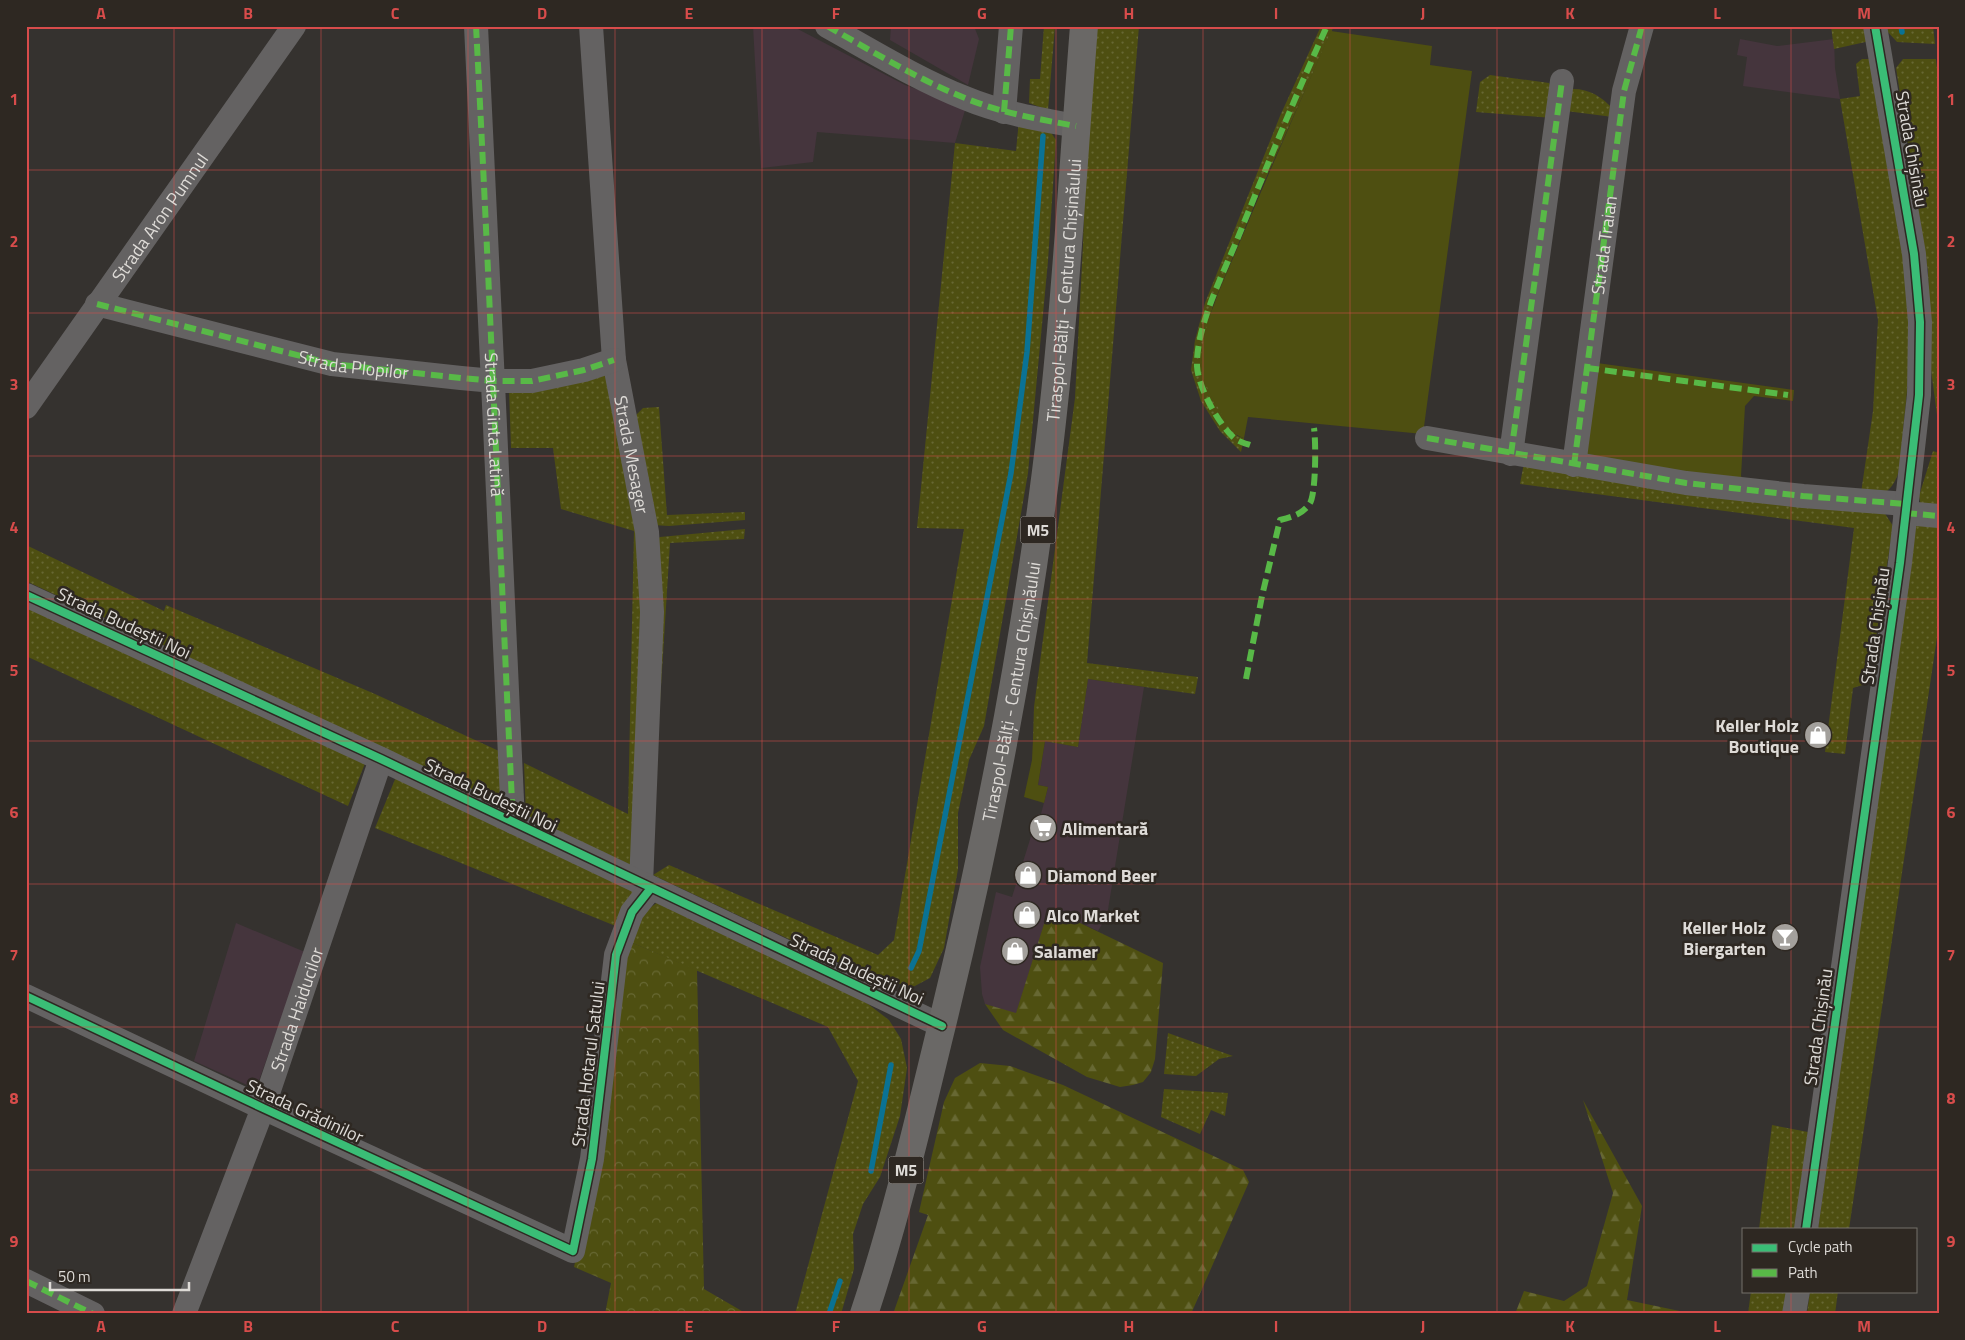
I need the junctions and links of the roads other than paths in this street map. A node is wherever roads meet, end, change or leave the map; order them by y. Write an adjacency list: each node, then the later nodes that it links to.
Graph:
1 (294, 26): 12 (street, Strada Aron Pumnul)
2 (476, 26): 14 (street, Strada Ginta Latină)
3 (591, 26): 13 (street, Strada Mesager)
4 (827, 26): 10 (street)
5 (1011, 26): 10 (street)
6 (1084, 26): 11 (highway, Tiraspol-Bălţi - Centura Chișinăului / M5)
7 (1642, 26): 18 (street, Strada Traian)
8 (1875, 26): 19 (street, Strada Chișinău)
9 (1562, 81): 17 (street)
10 (1004, 112): 11 (street)
11 (1076, 126): 26 (highway, Tiraspol-Bălţi - Centura Chișinăului / M5)
12 (97, 304): 14 (street, Strada Plopilor); 15 (street, Strada Aron Pumnul)
13 (614, 360): 14 (street, Strada Plopilor); 24 (street, Strada Mesager)
14 (494, 381): 23 (street, Strada Ginta Latină)
15 (26, 407)
16 (1428, 438): 17 (street)
17 (1511, 454): 18 (street)
18 (1574, 465): 19 (street)
19 (1906, 508): 20 (street); 28 (street, Strada Chișinău)
20 (1939, 516)
21 (26, 595): 22 (street, Strada Budeștii Noi)
22 (381, 759): 23 (street, Strada Budeștii Noi); 27 (street, Strada Haiducilor)
23 (514, 822): 24 (street, Strada Budeștii Noi)
24 (646, 886): 26 (street, Strada Budeștii Noi); 29 (street, Strada Hotarul Satului)
25 (26, 996): 27 (street, Strada Grădinilor)
26 (942, 1026): 34 (highway, Tiraspol-Bălţi - Centura Chișinăului / M5)
27 (262, 1108): 29 (street, Strada Grădinilor); 33 (street, Strada Haiducilor)
28 (1806, 1228)
29 (574, 1251)
30 (26, 1281): 32 (street)
31 (1798, 1292): 35 (street)
32 (93, 1314)
33 (184, 1314)
34 (864, 1314)
35 (1794, 1314)

